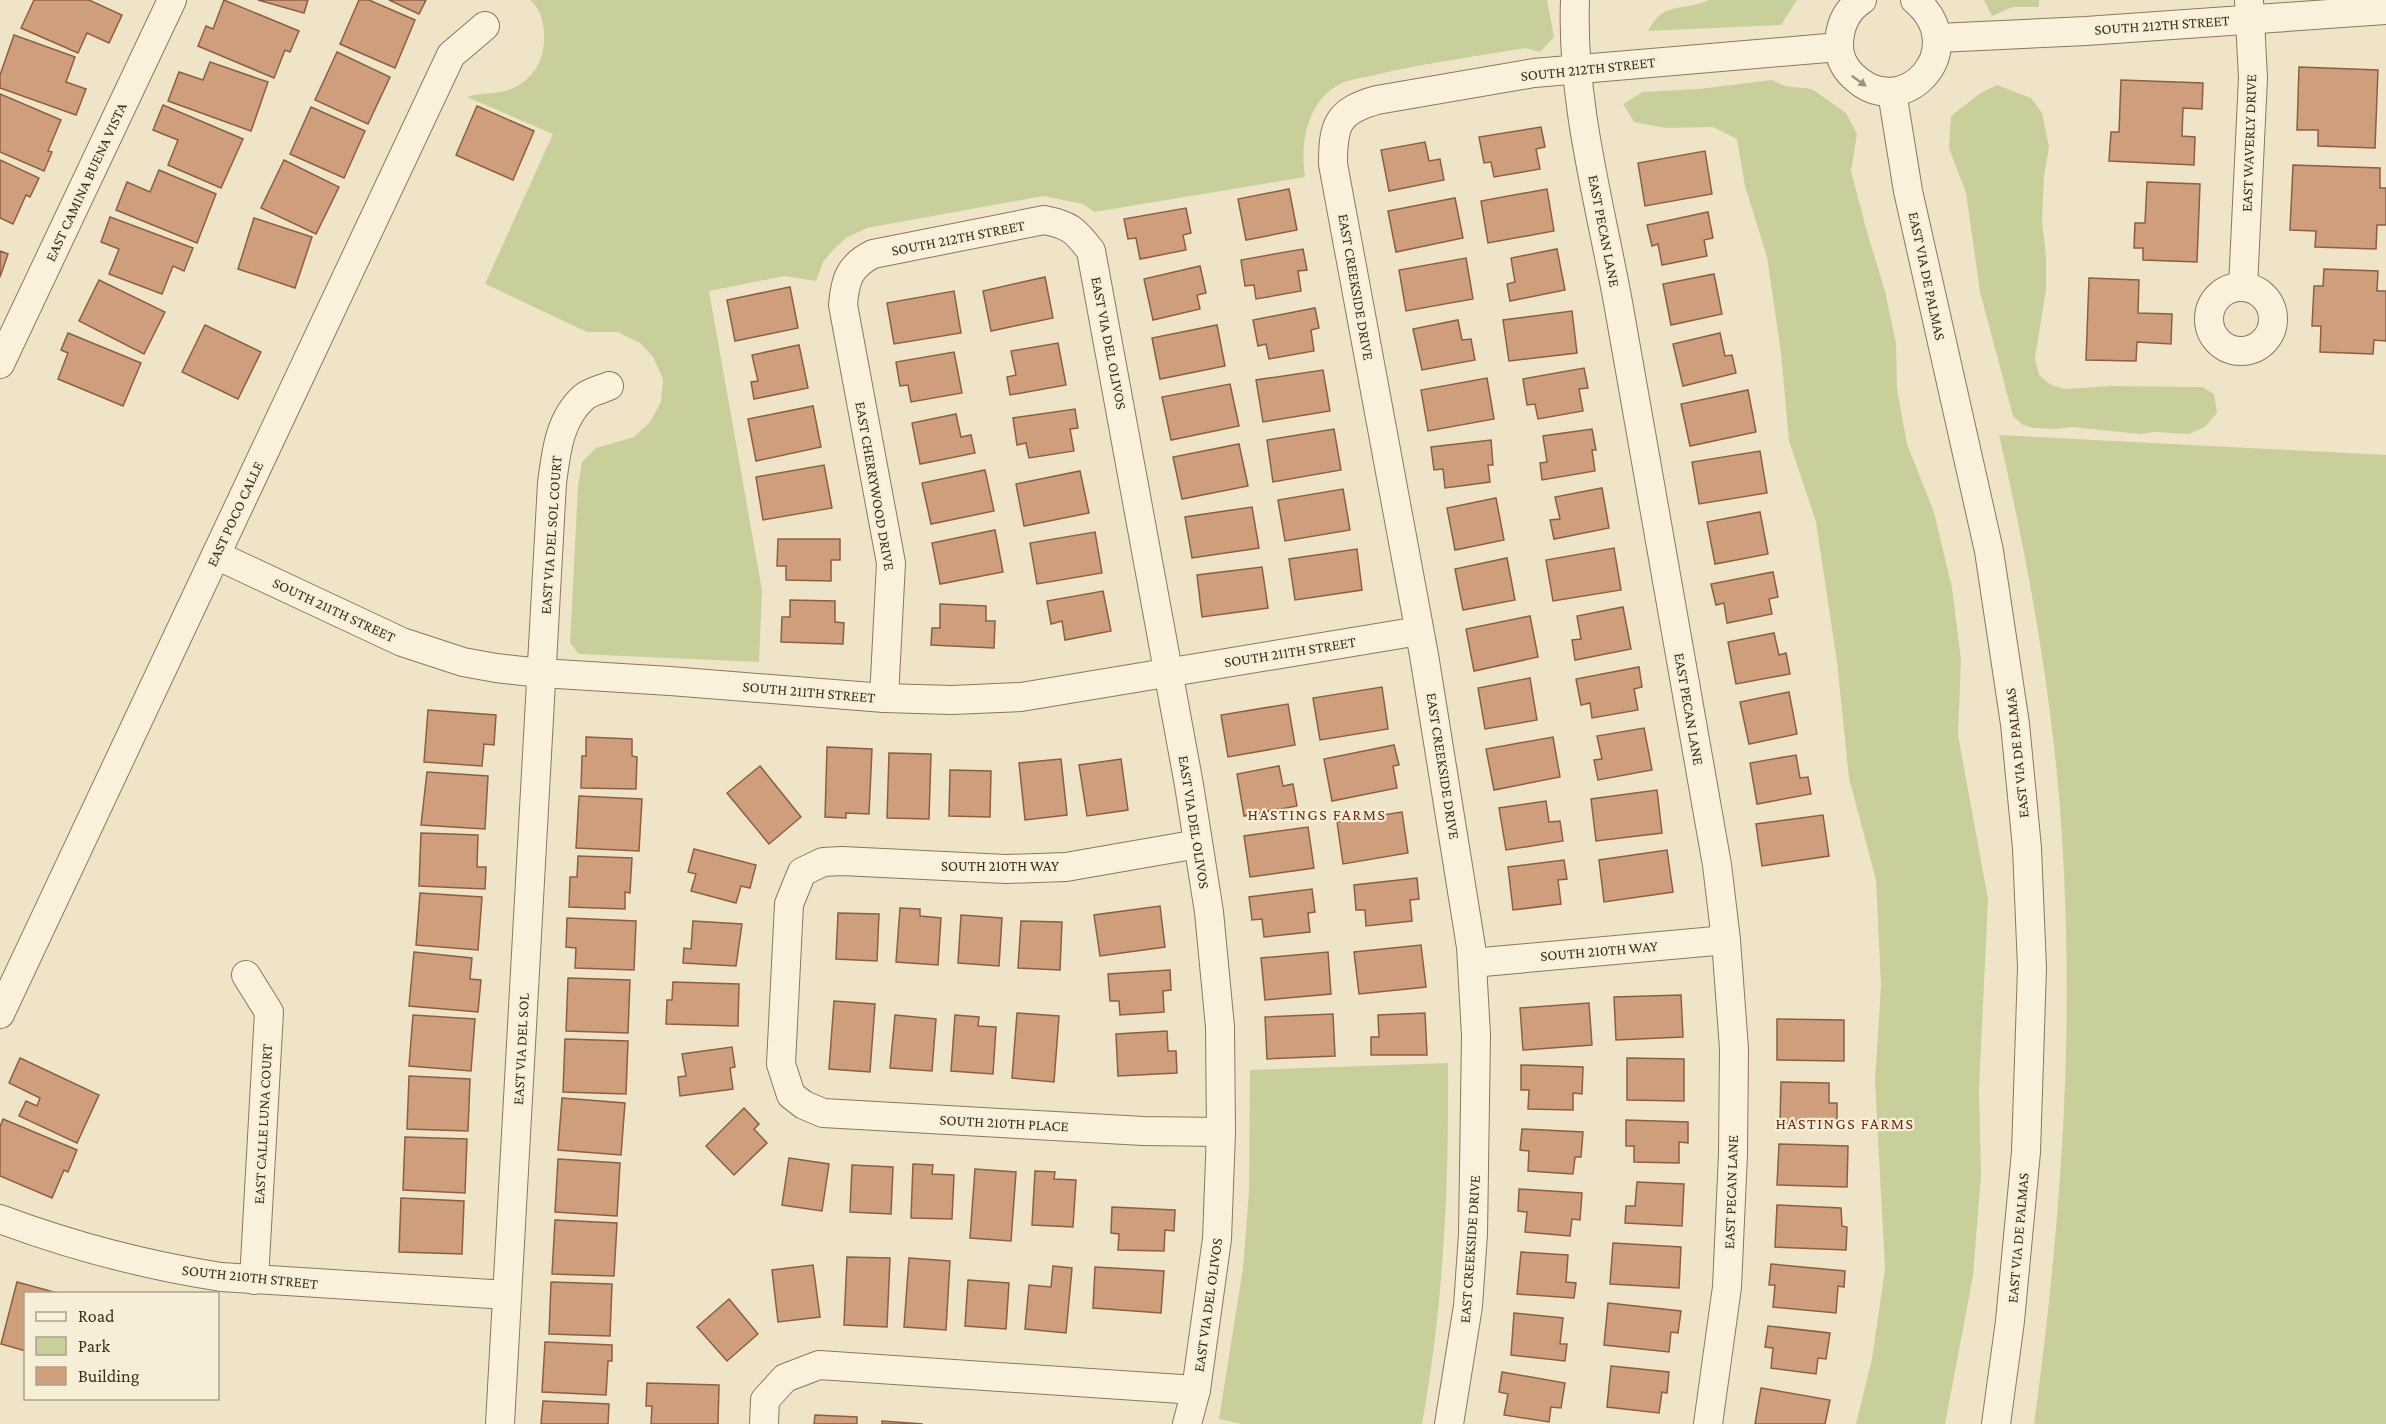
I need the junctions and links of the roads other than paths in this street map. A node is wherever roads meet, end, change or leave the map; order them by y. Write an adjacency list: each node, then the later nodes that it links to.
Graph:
1 (172, 0): 16 (street, EAST CAMINA BUENA VISTA)
2 (1575, 0): 10 (street, EAST PECAN LANE)
3 (1862, 0): 9 (street)
4 (1915, 0): 8 (street)
5 (2249, 9): 6 (street, SOUTH 212TH STREET); 8 (street, SOUTH 212TH STREET); 15 (street, EAST WAVERLY DRIVE)
6 (2386, 10)
7 (485, 26): 18 (street, EAST POCO CALLE)
8 (1938, 38): 11 (street)
9 (1839, 47): 10 (street, SOUTH 212TH STREET); 11 (street, one-way to 11)
10 (1578, 69): 12 (street, SOUTH 212TH STREET); 24 (street, EAST PECAN LANE)
11 (1892, 92): 39 (street, EAST VIA DE PALMAS)
12 (1344, 116): 19 (street, EAST CREEKSIDE DRIVE)
13 (1075, 230): 14 (street, SOUTH 212TH STREET); 20 (street, EAST VIA DEL OLIVOS)
14 (848, 276): 22 (street, EAST CHERRYWOOD DRIVE)
15 (2243, 287)
16 (0, 364)
17 (609, 386): 21 (street, EAST VIA DEL SOL COURT)
18 (216, 555): 21 (street, SOUTH 211TH STREET); 27 (street, EAST POCO CALLE)
19 (1419, 631): 20 (street, SOUTH 211TH STREET); 25 (street, EAST CREEKSIDE DRIVE)
20 (1169, 672): 22 (street, SOUTH 211TH STREET); 23 (street, EAST VIA DEL OLIVOS)
21 (542, 674): 22 (street, SOUTH 211TH STREET); 32 (street, EAST VIA DEL SOL)
22 (884, 698)
23 (1198, 844): 28 (street, SOUTH 210TH WAY); 29 (street, EAST VIA DEL OLIVOS)
24 (1726, 940): 25 (street, SOUTH 210TH WAY); 38 (street, EAST PECAN LANE)
25 (1472, 963): 37 (street, EAST CREEKSIDE DRIVE)
26 (246, 975): 31 (street, EAST CALLE LUNA COURT)
27 (0, 1014)
28 (791, 1095): 29 (street, SOUTH 210TH PLACE)
29 (1221, 1132): 33 (street, EAST VIA DEL OLIVOS)
30 (0, 1219): 31 (street, SOUTH 210TH STREET)
31 (254, 1280): 32 (street, SOUTH 210TH STREET)
32 (507, 1295): 34 (street, EAST VIA DEL SOL)
33 (1196, 1390): 35 (street); 36 (street, EAST VIA DEL OLIVOS)
34 (500, 1424)
35 (764, 1424)
36 (1187, 1424)
37 (1449, 1424)
38 (1708, 1424)
39 (1996, 1424)

